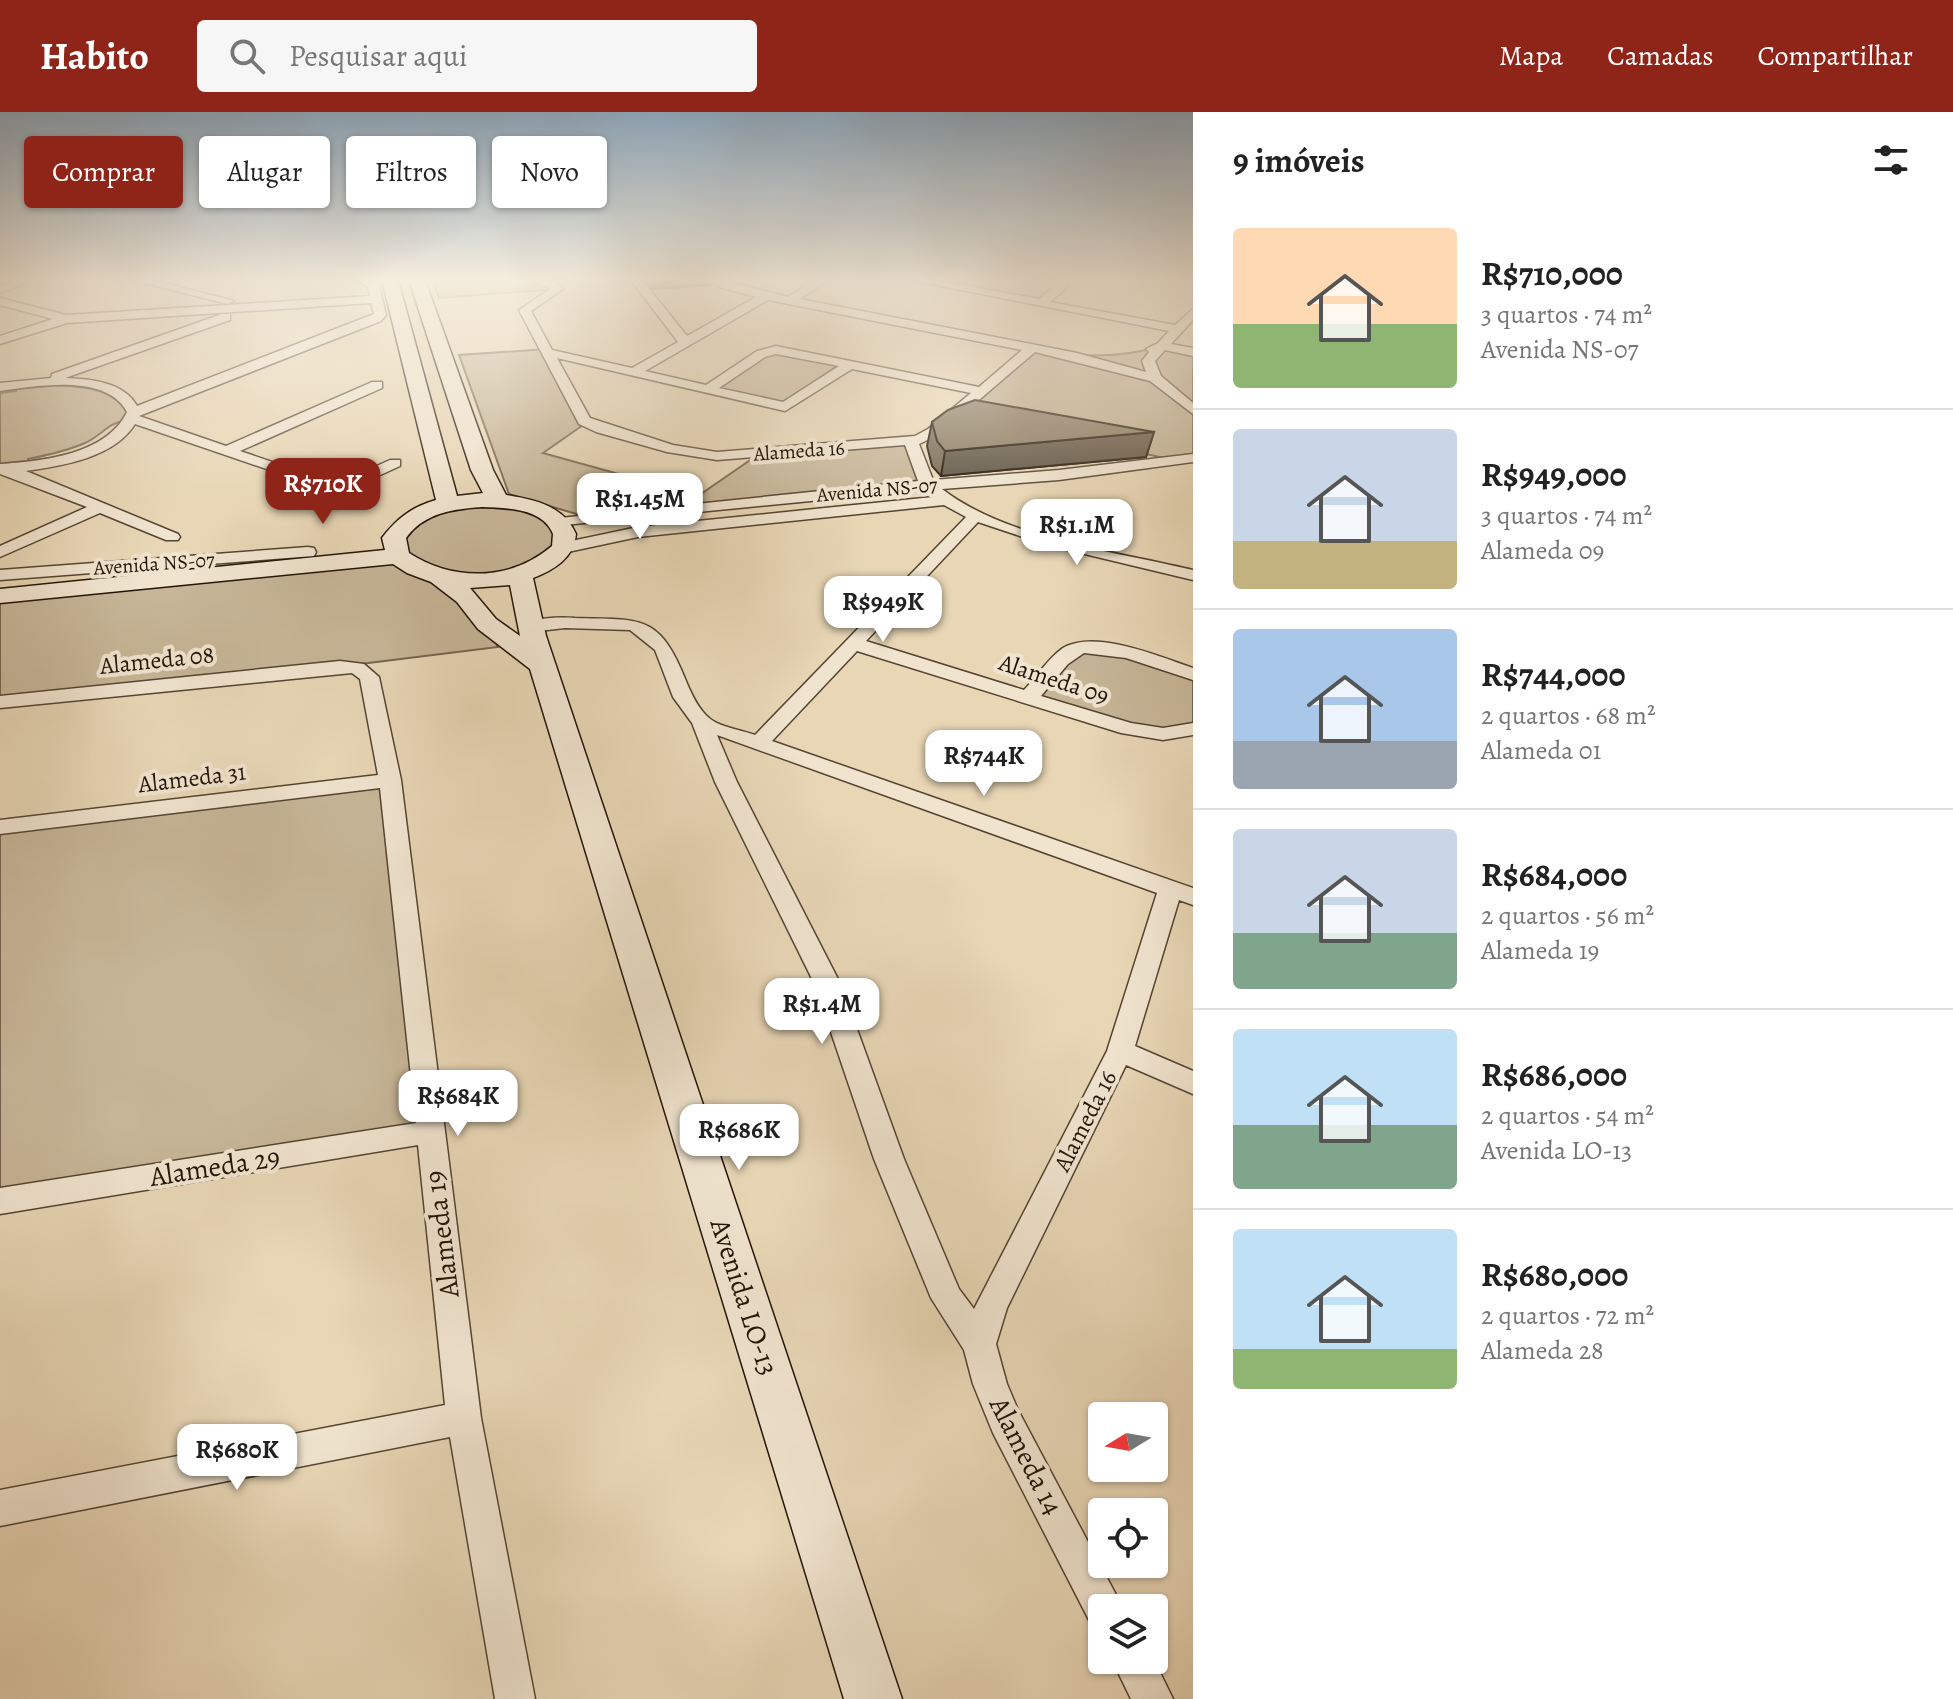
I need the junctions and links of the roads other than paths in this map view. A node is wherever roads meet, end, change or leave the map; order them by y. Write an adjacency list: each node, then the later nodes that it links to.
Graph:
1 (129, 354): 17 (street)
2 (284, 354): 24 (street)
3 (409, 354): 36 (street)
4 (442, 354): 35 (street)
5 (551, 354): 25 (street, Alameda 16)
6 (555, 354): 16 (street)
7 (663, 354): 16 (street)
8 (763, 354): 21 (street)
9 (807, 354): 15 (street)
10 (1025, 354): 22 (street, Alameda 16)
11 (1060, 354): 14 (street)
12 (1132, 354): 14 (street)
13 (1154, 354): 18 (street)
14 (1077, 357): 18 (street)
15 (851, 364): 21 (street); 22 (street)
16 (634, 372): 21 (street)
17 (65, 378): 19 (street); 24 (street)
18 (1155, 378): 23 (street)
19 (1, 381)
20 (377, 385): 26 (street)
21 (710, 388)
22 (981, 391): 25 (street, Alameda 16)
23 (1193, 410)
24 (131, 416): 26 (street); 30 (street)
25 (911, 441): 31 (street)
26 (227, 451): 32 (street)
27 (1193, 458): 31 (street, Avenida NS-07)
28 (395, 463): 32 (street)
29 (3, 469): 30 (street)
30 (32, 472): 37 (street)
31 (929, 486): 34 (street); 38 (street, Avenida NS-07)
32 (338, 489): 33 (street)
33 (356, 495)
34 (948, 500): 39 (street); 42 (street, Avenida NS-07)
35 (498, 501): 36 (street); 40 (street)
36 (448, 504): 43 (street)
37 (100, 507): 41 (street); 45 (street)
38 (661, 511): 40 (street, Avenida NS-07); 42 (street)
39 (975, 516): 50 (street); 54 (street)
40 (560, 523): 44 (street)
41 (172, 537)
42 (604, 537): 44 (street, Avenida NS-07)
43 (396, 547): 46 (street, Avenida NS-07); 47 (street, Avenida NS-07); 51 (street)
44 (563, 548): 48 (street)
45 (1, 552)
46 (308, 552): 47 (street, Avenida NS-07); 49 (street, Avenida NS-07)
47 (269, 568): 52 (street, Avenida NS-07)
48 (520, 574): 51 (street); 53 (street, Avenida LO-13)
49 (0, 575)
50 (1193, 575)
51 (439, 576): 55 (street)
52 (0, 596)
53 (530, 627): 55 (street, Avenida LO-13); 60 (street)
54 (855, 644): 58 (street, Alameda 09); 62 (street)
55 (543, 666): 76 (street, Avenida LO-13)
56 (320, 669): 59 (street, Alameda 08); 63 (street, Alameda 19)
57 (1193, 674): 58 (street)
58 (1029, 697): 61 (street, Alameda 09)
59 (0, 702)
60 (702, 723): 62 (street); 70 (street)
61 (1193, 729)
62 (760, 742): 65 (street)
63 (390, 780): 64 (street, Alameda 31); 68 (street, Alameda 19)
64 (0, 827)
65 (1181, 893): 66 (street, Alameda 16)
66 (1120, 1051): 67 (street); 70 (street, Alameda 16)
67 (1193, 1083)
68 (430, 1132): 69 (street, Alameda 29); 71 (street, Alameda 19)
69 (0, 1201)
70 (979, 1344): 73 (street, Alameda 14)
71 (464, 1418): 72 (street); 75 (street, Alameda 19)
72 (0, 1508)
73 (1097, 1594)
74 (1140, 1674): 77 (street)
75 (515, 1699)
76 (873, 1699)
77 (1153, 1699)

